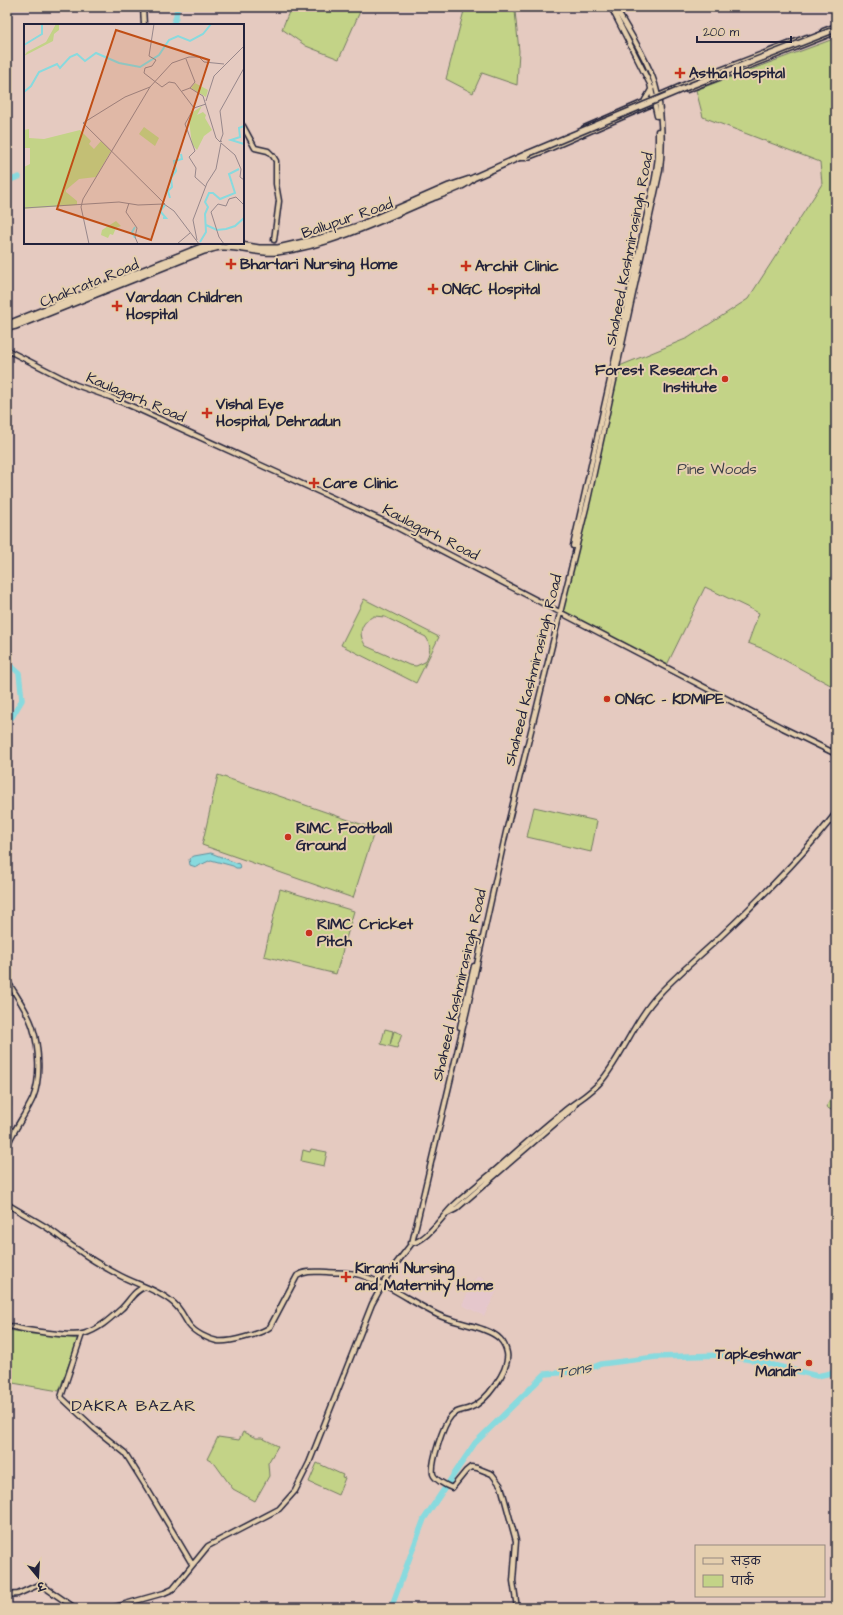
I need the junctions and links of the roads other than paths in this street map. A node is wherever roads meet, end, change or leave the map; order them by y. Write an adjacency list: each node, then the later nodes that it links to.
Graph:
1 (143, 7): 4 (street)
2 (611, 7): 10 (street)
3 (615, 7): 11 (street)
4 (144, 24)
5 (836, 26): 8 (street)
6 (836, 29): 14 (main road, Ballupur Road, bridge)
7 (836, 32): 9 (street)
8 (744, 62): 9 (street); 11 (street)
9 (746, 67): 11 (street)
10 (652, 88): 11 (street); 12 (street)
11 (657, 100): 12 (street); 14 (street); 21 (street, Shaheed Kashmirasingh Road); 21 (street, Shaheed Kashmirasingh Road)
12 (643, 102): 14 (street)
13 (244, 128): 15 (street)
14 (518, 158): 17 (main road, Ballupur Road)
15 (274, 240)
16 (214, 244): 18 (main road, Chakrata Road)
17 (228, 245): 19 (main road, Chakrata Road)
18 (7, 325)
19 (7, 328)
20 (7, 350): 21 (street, Kaulagarh Road)
21 (559, 611): 22 (street, Kaulagarh Road); 27 (street, Shaheed Kashmirasingh Road)
22 (836, 754)
23 (836, 813): 27 (street)
24 (7, 980): 25 (street)
25 (7, 1146)
26 (7, 1204): 29 (street)
27 (410, 1244): 28 (street)
28 (382, 1285): 29 (street); 32 (street); 36 (street)
29 (145, 1287): 31 (street)
30 (7, 1325): 31 (street)
31 (82, 1334): 32 (street)
32 (192, 1564): 35 (street)
33 (7, 1595): 34 (street)
34 (75, 1608)
35 (111, 1608)
36 (517, 1608)

